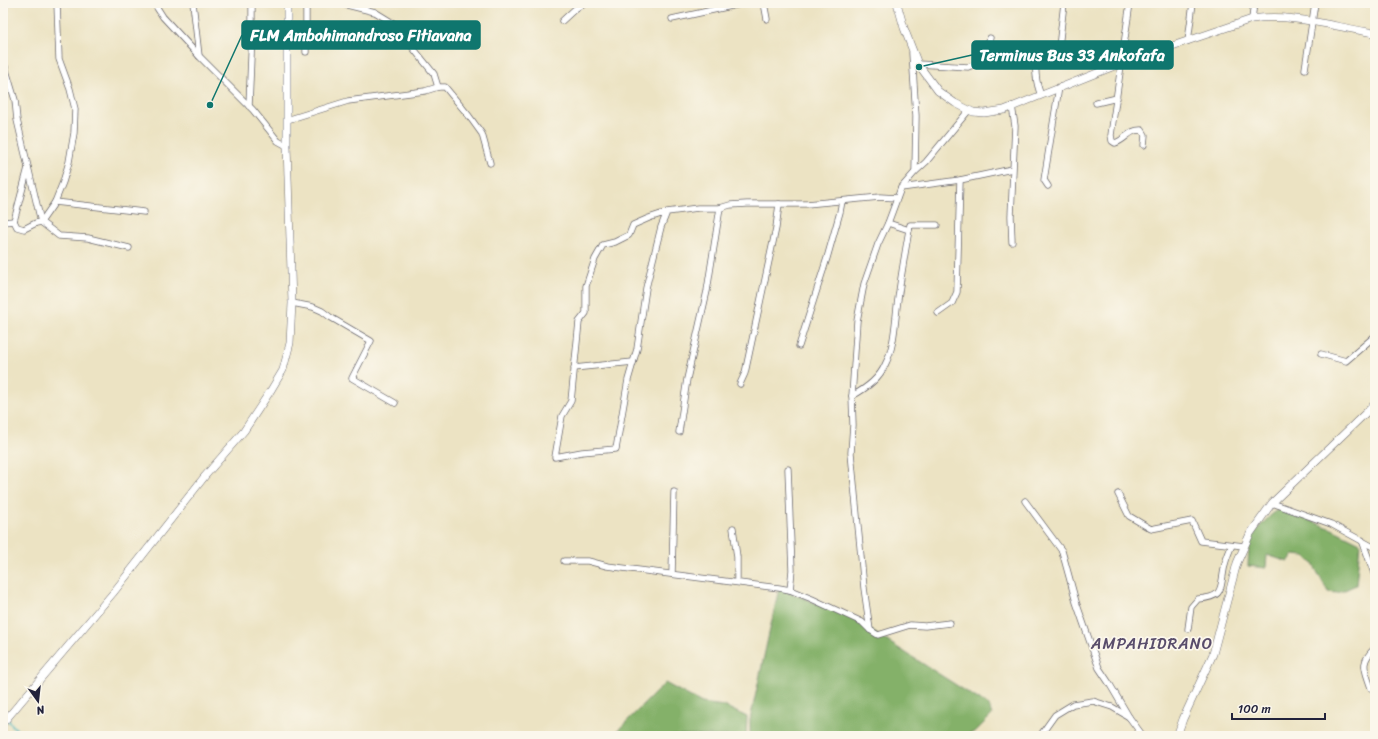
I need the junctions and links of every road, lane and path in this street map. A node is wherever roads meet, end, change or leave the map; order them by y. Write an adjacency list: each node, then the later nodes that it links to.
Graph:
1 (56, 3): 52 (street)
2 (154, 3): 27 (street)
3 (193, 3): 27 (street)
4 (252, 3): 37 (street)
5 (287, 3): 40 (street)
6 (306, 3): 26 (street)
7 (338, 3): 32 (street)
8 (584, 3): 20 (street)
9 (745, 3): 17 (street)
10 (764, 3): 18 (street)
11 (897, 3): 25 (street)
12 (1064, 3): 34 (street)
13 (1130, 3): 29 (street)
14 (1193, 3): 24 (street)
15 (1254, 3): 19 (street)
16 (1315, 3): 21 (street)
17 (672, 19)
18 (767, 19)
19 (1252, 19): 21 (street); 24 (street)
20 (562, 21)
21 (1312, 21): 22 (street); 31 (street)
22 (1375, 33)
23 (990, 38): 30 (street)
24 (1188, 41): 29 (street)
25 (911, 46): 30 (street); 46 (street)
26 (306, 52)
27 (200, 57): 37 (street)
28 (3, 60): 44 (street)
29 (1122, 63): 33 (street); 35 (street)
30 (918, 64): 39 (street)
31 (1305, 69)
32 (438, 86): 40 (street); 43 (street)
33 (1059, 87): 34 (street); 48 (street)
34 (1041, 95): 38 (street)
35 (1116, 98): 36 (street); 41 (street)
36 (1096, 103)
37 (249, 106): 42 (street)
38 (1012, 106): 39 (street); 45 (street)
39 (969, 110): 46 (street)
40 (287, 120): 42 (street)
41 (1144, 145)
42 (286, 146): 65 (street)
43 (490, 162)
44 (28, 168): 57 (street); 59 (street)
45 (1012, 170): 47 (street); 63 (street)
46 (915, 172): 49 (street)
47 (960, 180): 49 (street); 66 (street)
48 (1048, 186)
49 (901, 188): 50 (street)
50 (897, 198): 51 (street); 60 (street)
51 (842, 201): 53 (street); 68 (street)
52 (55, 202): 55 (street); 59 (street)
53 (779, 204): 54 (street); 72 (street)
54 (720, 208): 56 (street); 76 (street)
55 (144, 212)
56 (667, 212): 70 (street); 71 (street)
57 (14, 221): 58 (street); 59 (street)
58 (3, 222)
59 (41, 222): 64 (street)
60 (888, 223): 62 (street); 73 (street)
61 (937, 225): 62 (street)
62 (909, 230): 73 (street)
63 (1012, 242)
64 (129, 248)
65 (292, 303): 74 (street); 98 (street)
66 (938, 313)
67 (1375, 336): 69 (street)
68 (799, 346)
69 (1321, 354)
70 (633, 362): 71 (street); 71 (street)
71 (574, 368)
72 (740, 384)
73 (852, 396): 94 (street)
74 (395, 403)
75 (1375, 404): 81 (street)
76 (679, 432)
77 (788, 469): 91 (street)
78 (674, 492): 88 (street)
79 (1118, 494): 84 (street)
80 (1024, 501): 97 (street)
81 (1272, 503): 83 (street); 85 (street)
82 (733, 528): 90 (street)
83 (1362, 540): 86 (street); 89 (street)
84 (1232, 545): 85 (street); 93 (street)
85 (1244, 546): 101 (street)
86 (1375, 548)
87 (564, 561): 88 (street)
88 (672, 574): 90 (street)
89 (1375, 576)
90 (737, 582): 91 (street)
91 (790, 590): 94 (street)
92 (950, 623): 94 (street)
93 (1188, 629)
94 (870, 630)
95 (1375, 648): 96 (street)
96 (1371, 688)
97 (1129, 717): 99 (street); 100 (street)
98 (4, 722)
99 (1040, 736)
100 (1143, 736)
101 (1177, 736)

